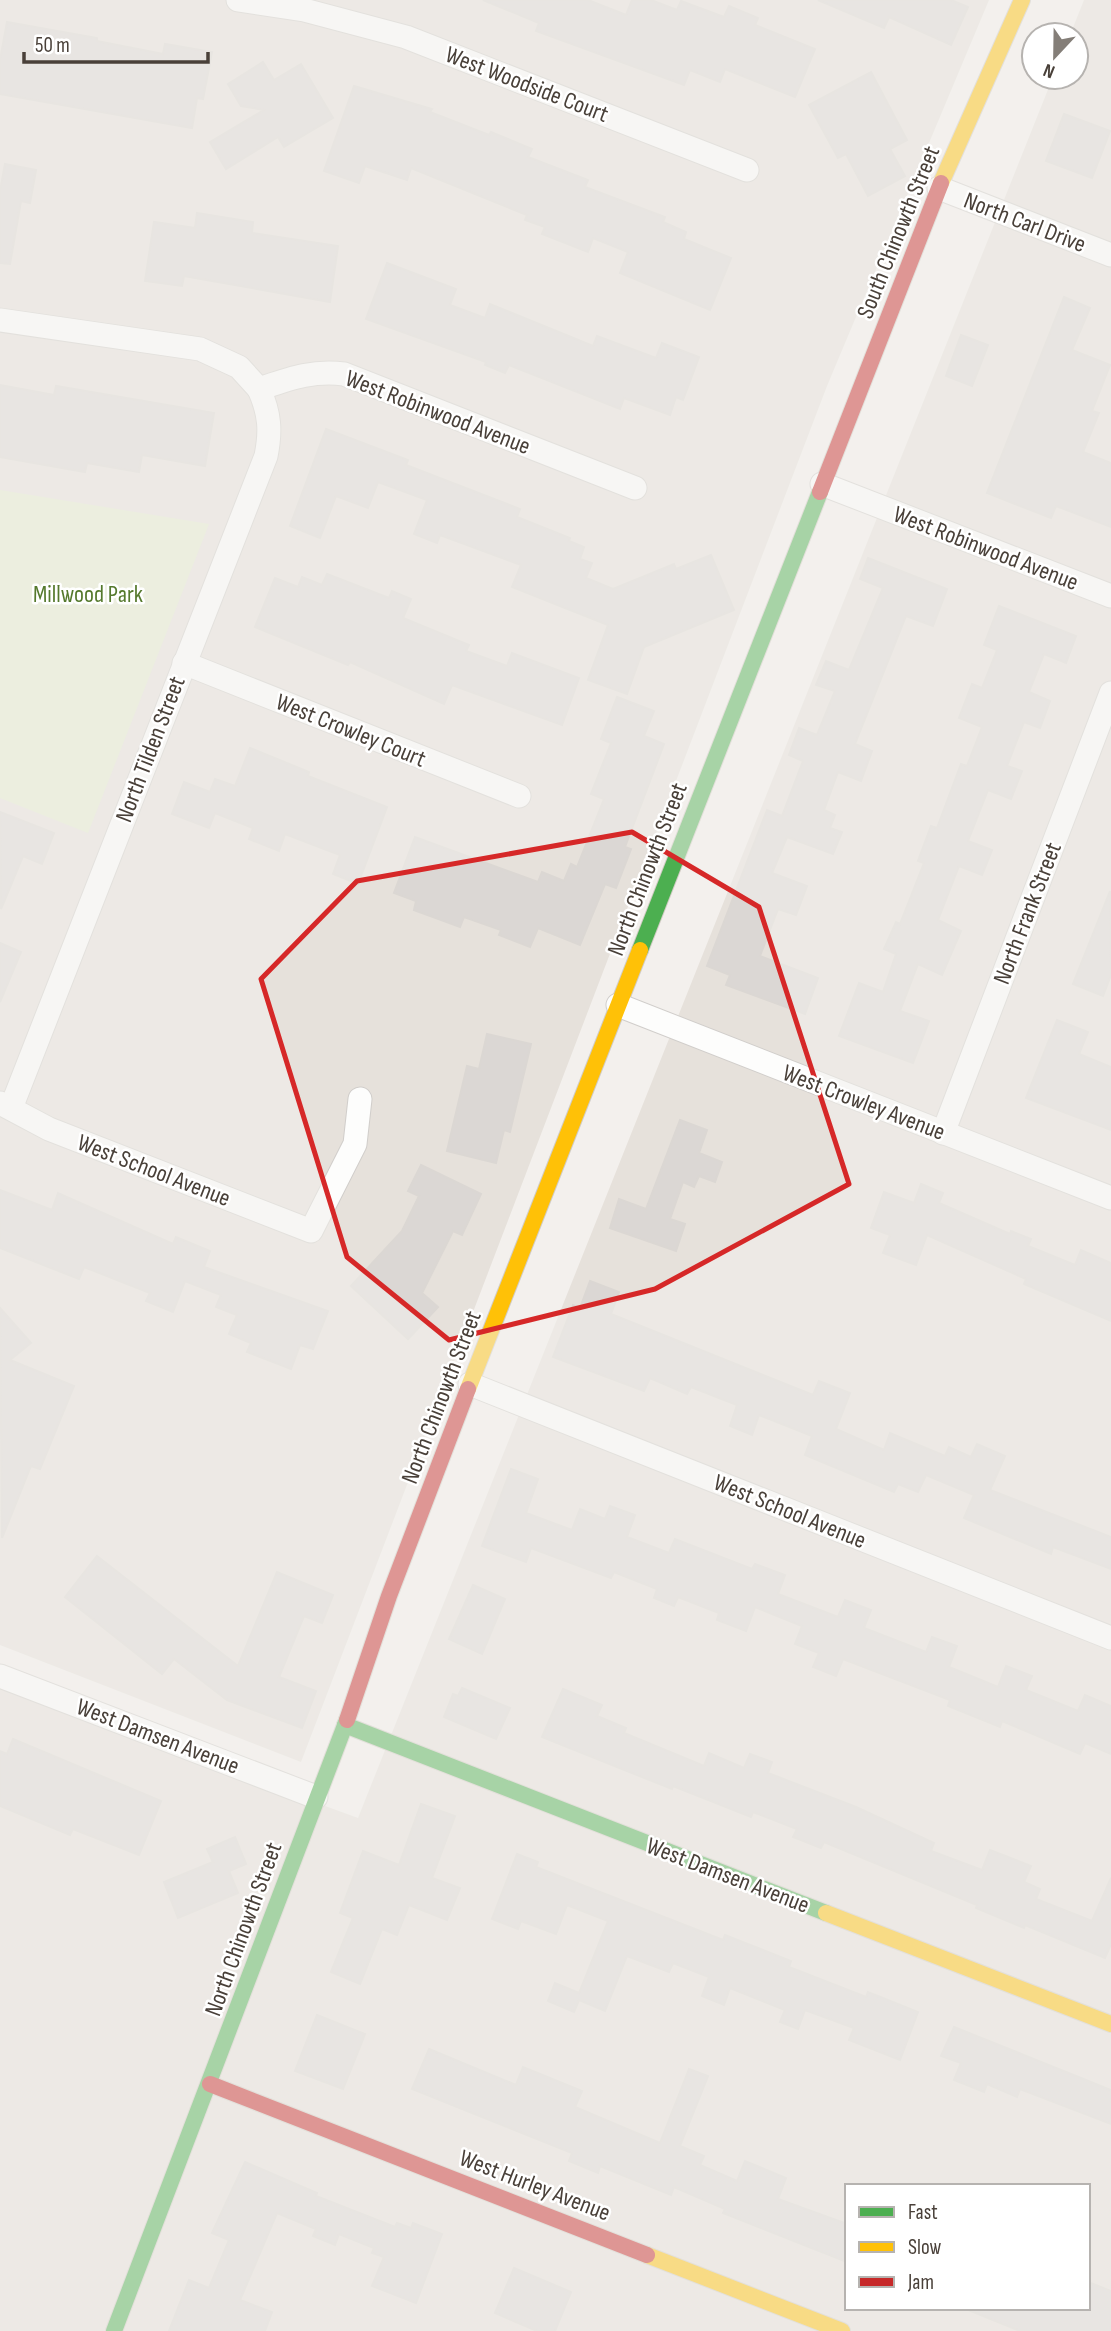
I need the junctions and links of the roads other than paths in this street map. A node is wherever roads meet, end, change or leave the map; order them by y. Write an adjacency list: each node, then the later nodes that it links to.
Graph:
1 (238, 0): 3 (street, West Woodside Court)
2 (1022, 0): 5 (street, South Chinowth Street)
3 (306, 5): 4 (street, West Woodside Court)
4 (747, 170)
5 (939, 188): 6 (street, North Carl Drive); 9 (street, South Chinowth Street)
6 (1111, 255)
7 (0, 320): 8 (street)
8 (259, 389): 10 (street, West Robinwood Avenue); 12 (street, North Tilden Street)
9 (822, 484): 11 (street, West Robinwood Avenue); 15 (street, North Chinowth Street)
10 (635, 488)
11 (1111, 596)
12 (184, 663): 14 (street, West Crowley Court); 17 (street, North Tilden Street)
13 (1111, 693): 18 (street, North Frank Street)
14 (519, 796)
15 (618, 1005): 18 (street, West Crowley Avenue); 20 (street, North Chinowth Street)
16 (360, 1099): 17 (street, West School Avenue)
17 (6, 1105)
18 (943, 1133): 19 (street, West Crowley Avenue)
19 (1111, 1198)
20 (470, 1384): 21 (street, West School Avenue); 23 (street, North Chinowth Street)
21 (1111, 1638)
22 (0, 1676): 24 (street, West Damsen Avenue)
23 (345, 1725): 24 (street, North Chinowth Street); 25 (street, West Damsen Avenue)
24 (316, 1797): 26 (street, North Chinowth Street)
25 (1111, 2024)
26 (210, 2084): 27 (street, North Chinowth Street); 28 (street, West Hurley Avenue)
27 (114, 2331)
28 (842, 2331)

